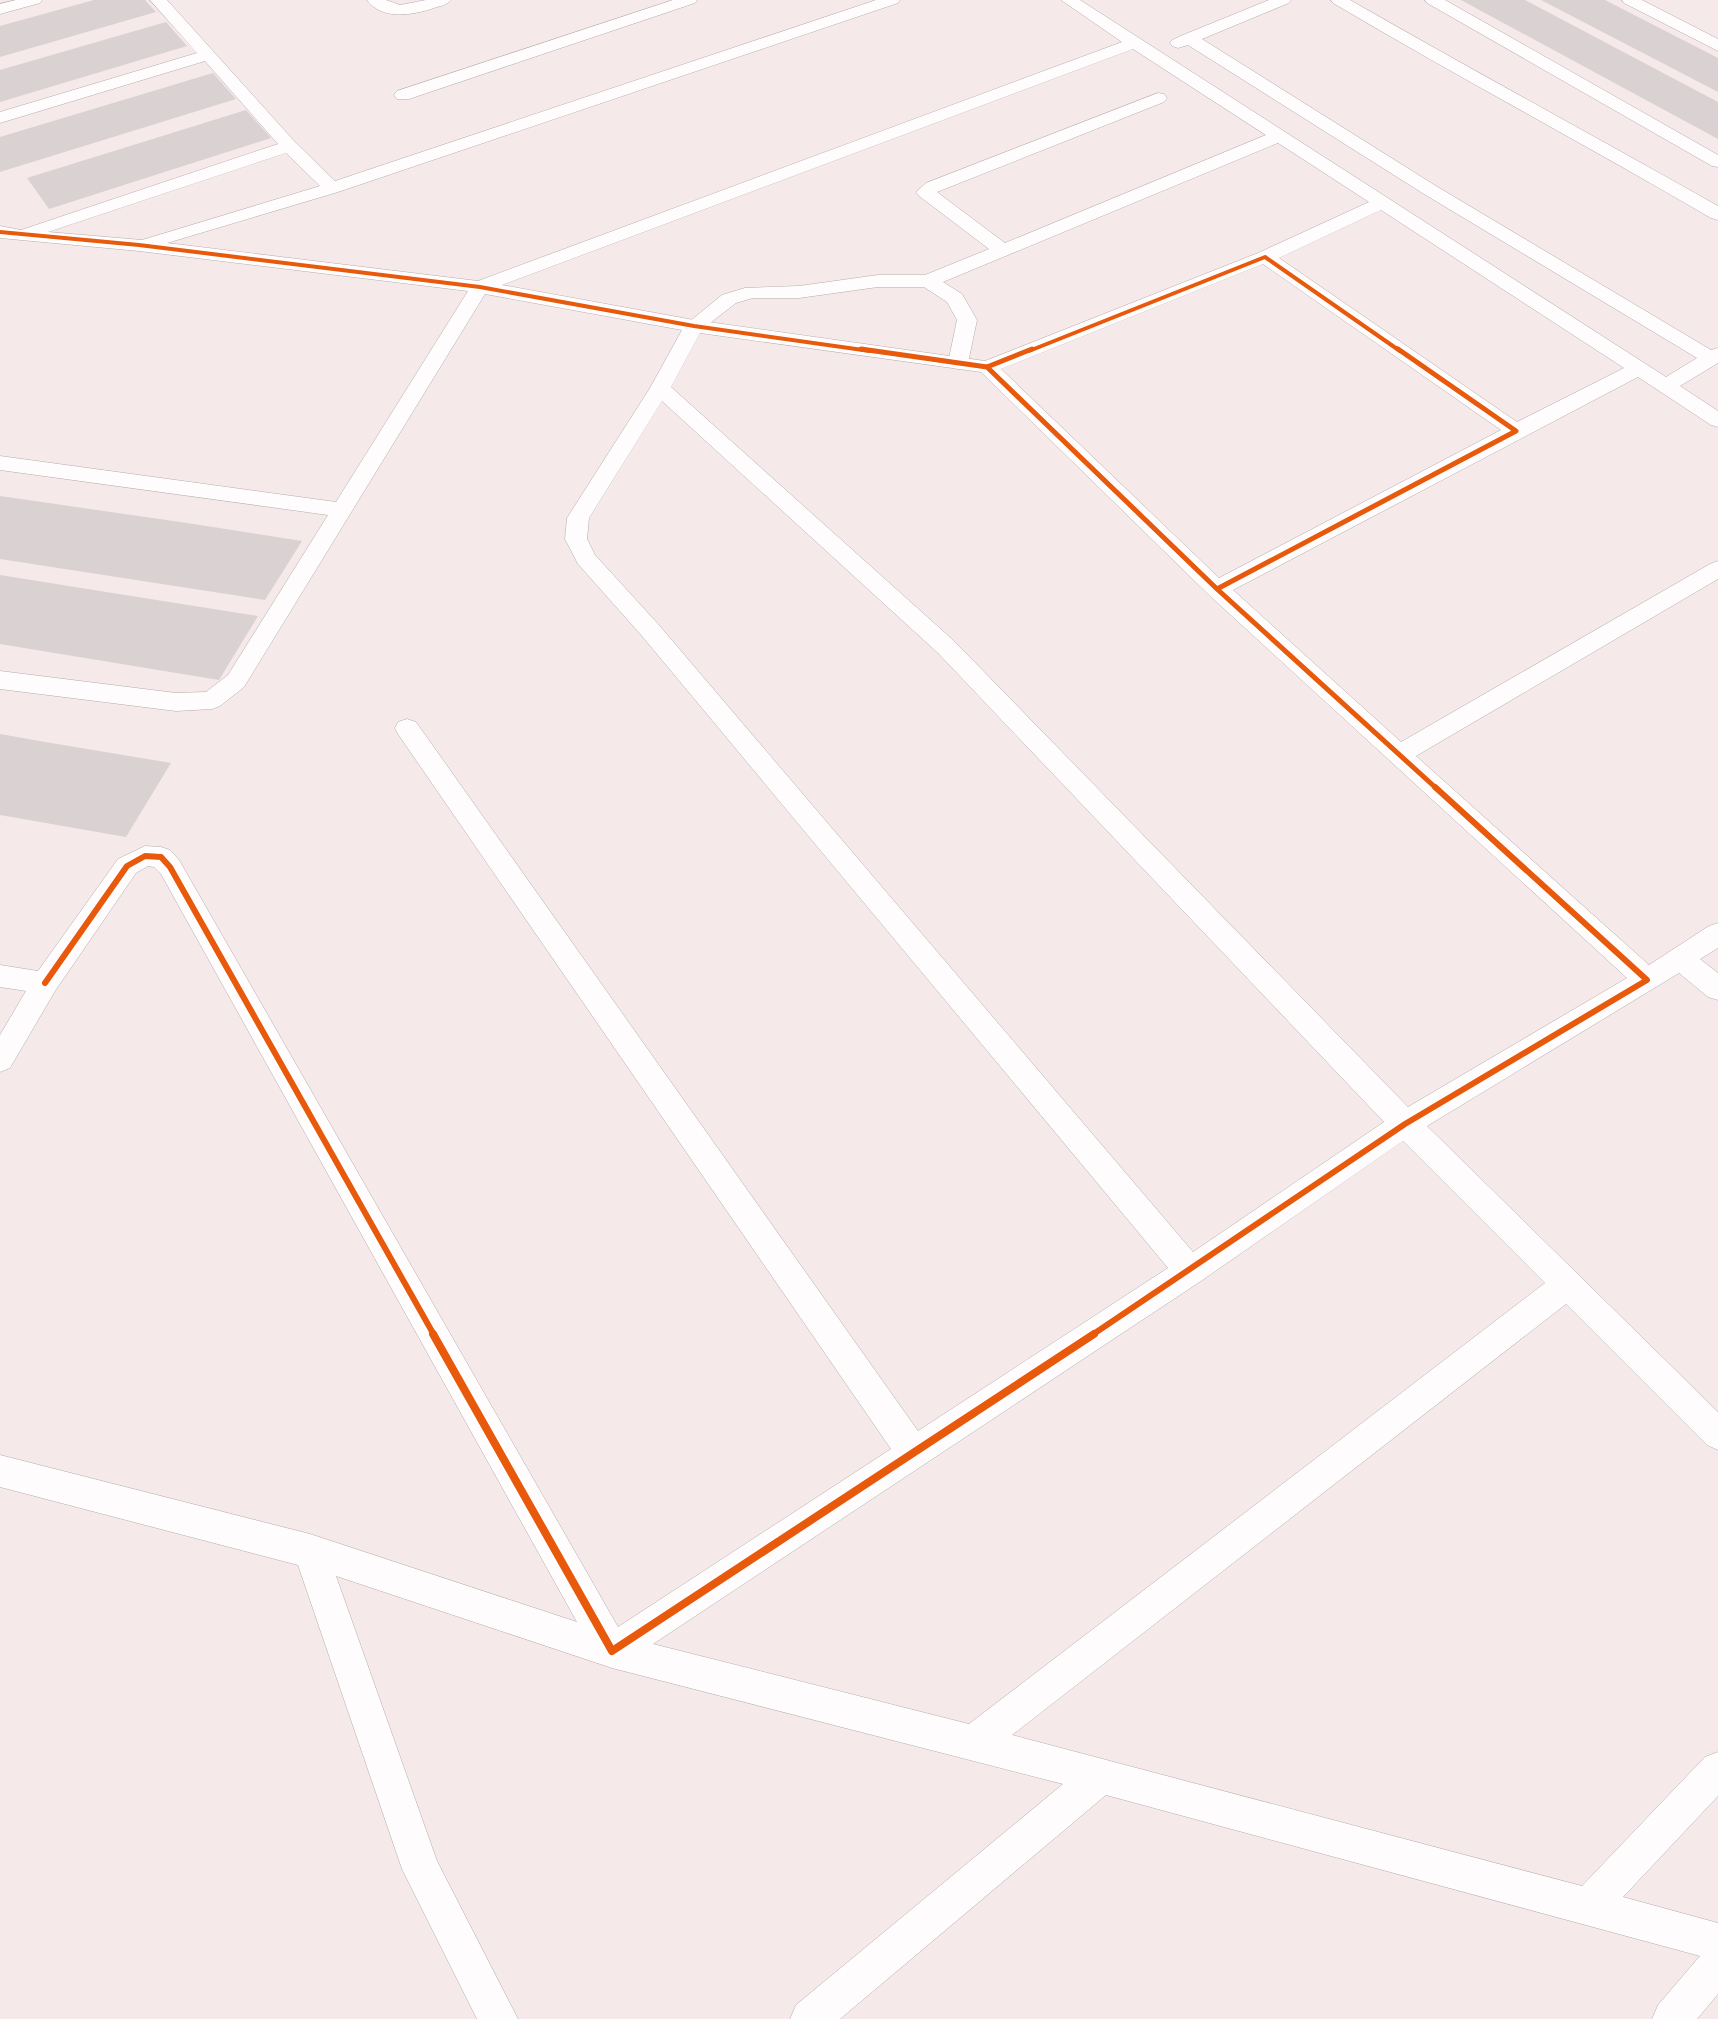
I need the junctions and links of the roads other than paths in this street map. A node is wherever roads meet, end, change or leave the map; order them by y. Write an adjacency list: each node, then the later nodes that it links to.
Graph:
1 (34, 0): 12 (street)
2 (158, 0): 17 (street)
3 (375, 0): 4 (street)
4 (443, 0)
5 (689, 0): 18 (street)
6 (892, 0): 24 (street)
7 (1068, 0): 14 (street)
8 (1283, 0): 13 (street)
9 (1339, 0): 26 (street)
10 (1433, 0): 23 (street)
11 (1630, 0): 15 (street)
12 (0, 9)
13 (1189, 38): 16 (street); 34 (street)
14 (1134, 42): 16 (street); 32 (street)
15 (1718, 46)
16 (1151, 54): 21 (street)
17 (208, 55): 20 (street); 22 (street)
18 (403, 95)
19 (1158, 98): 29 (street)
20 (0, 118)
21 (1279, 136): 25 (street); 29 (street)
22 (289, 146): 24 (street); 27 (street)
23 (1718, 162)
24 (332, 188): 28 (street)
25 (1382, 203): 30 (street); 37 (street)
26 (1718, 214)
27 (9, 234): 28 (street)
28 (139, 245): 32 (street)
29 (1003, 250): 31 (street)
30 (1265, 257): 36 (street); 41 (street)
31 (928, 281): 33 (street); 35 (street)
32 (480, 287): 33 (street); 43 (street)
33 (694, 326): 35 (street); 39 (street)
34 (1714, 356): 38 (street)
35 (958, 363): 36 (street)
36 (987, 367): 45 (street)
37 (1638, 368): 38 (street); 41 (street)
38 (1665, 386): 40 (street)
39 (660, 388): 56 (street); 57 (street)
40 (1718, 420)
41 (1516, 431): 45 (street)
42 (0, 463): 43 (street)
43 (342, 510): 46 (street)
44 (1718, 569): 48 (street)
45 (1217, 589): 48 (street)
46 (0, 680)
47 (408, 728): 60 (street)
48 (1399, 754): 52 (street)
49 (1718, 934): 50 (street)
50 (1680, 958): 52 (street); 54 (street)
51 (0, 976): 53 (street)
52 (1647, 980): 56 (street)
53 (44, 983): 55 (street); 63 (street)
54 (1718, 989)
55 (0, 1060)
56 (1405, 1124): 57 (street); 58 (street)
57 (1190, 1270): 60 (street)
58 (1567, 1284): 59 (street); 64 (street)
59 (1718, 1434)
60 (913, 1452): 63 (street)
61 (0, 1471): 62 (street)
62 (310, 1551): 63 (street); 70 (street)
63 (612, 1651): 64 (street)
64 (972, 1744): 66 (street)
65 (1718, 1770): 67 (street)
66 (1101, 1776): 67 (street); 71 (street)
67 (1587, 1908): 68 (street)
68 (1718, 1942)
69 (1718, 1964): 72 (street)
70 (498, 2019)
71 (810, 2019)
72 (1672, 2019)

